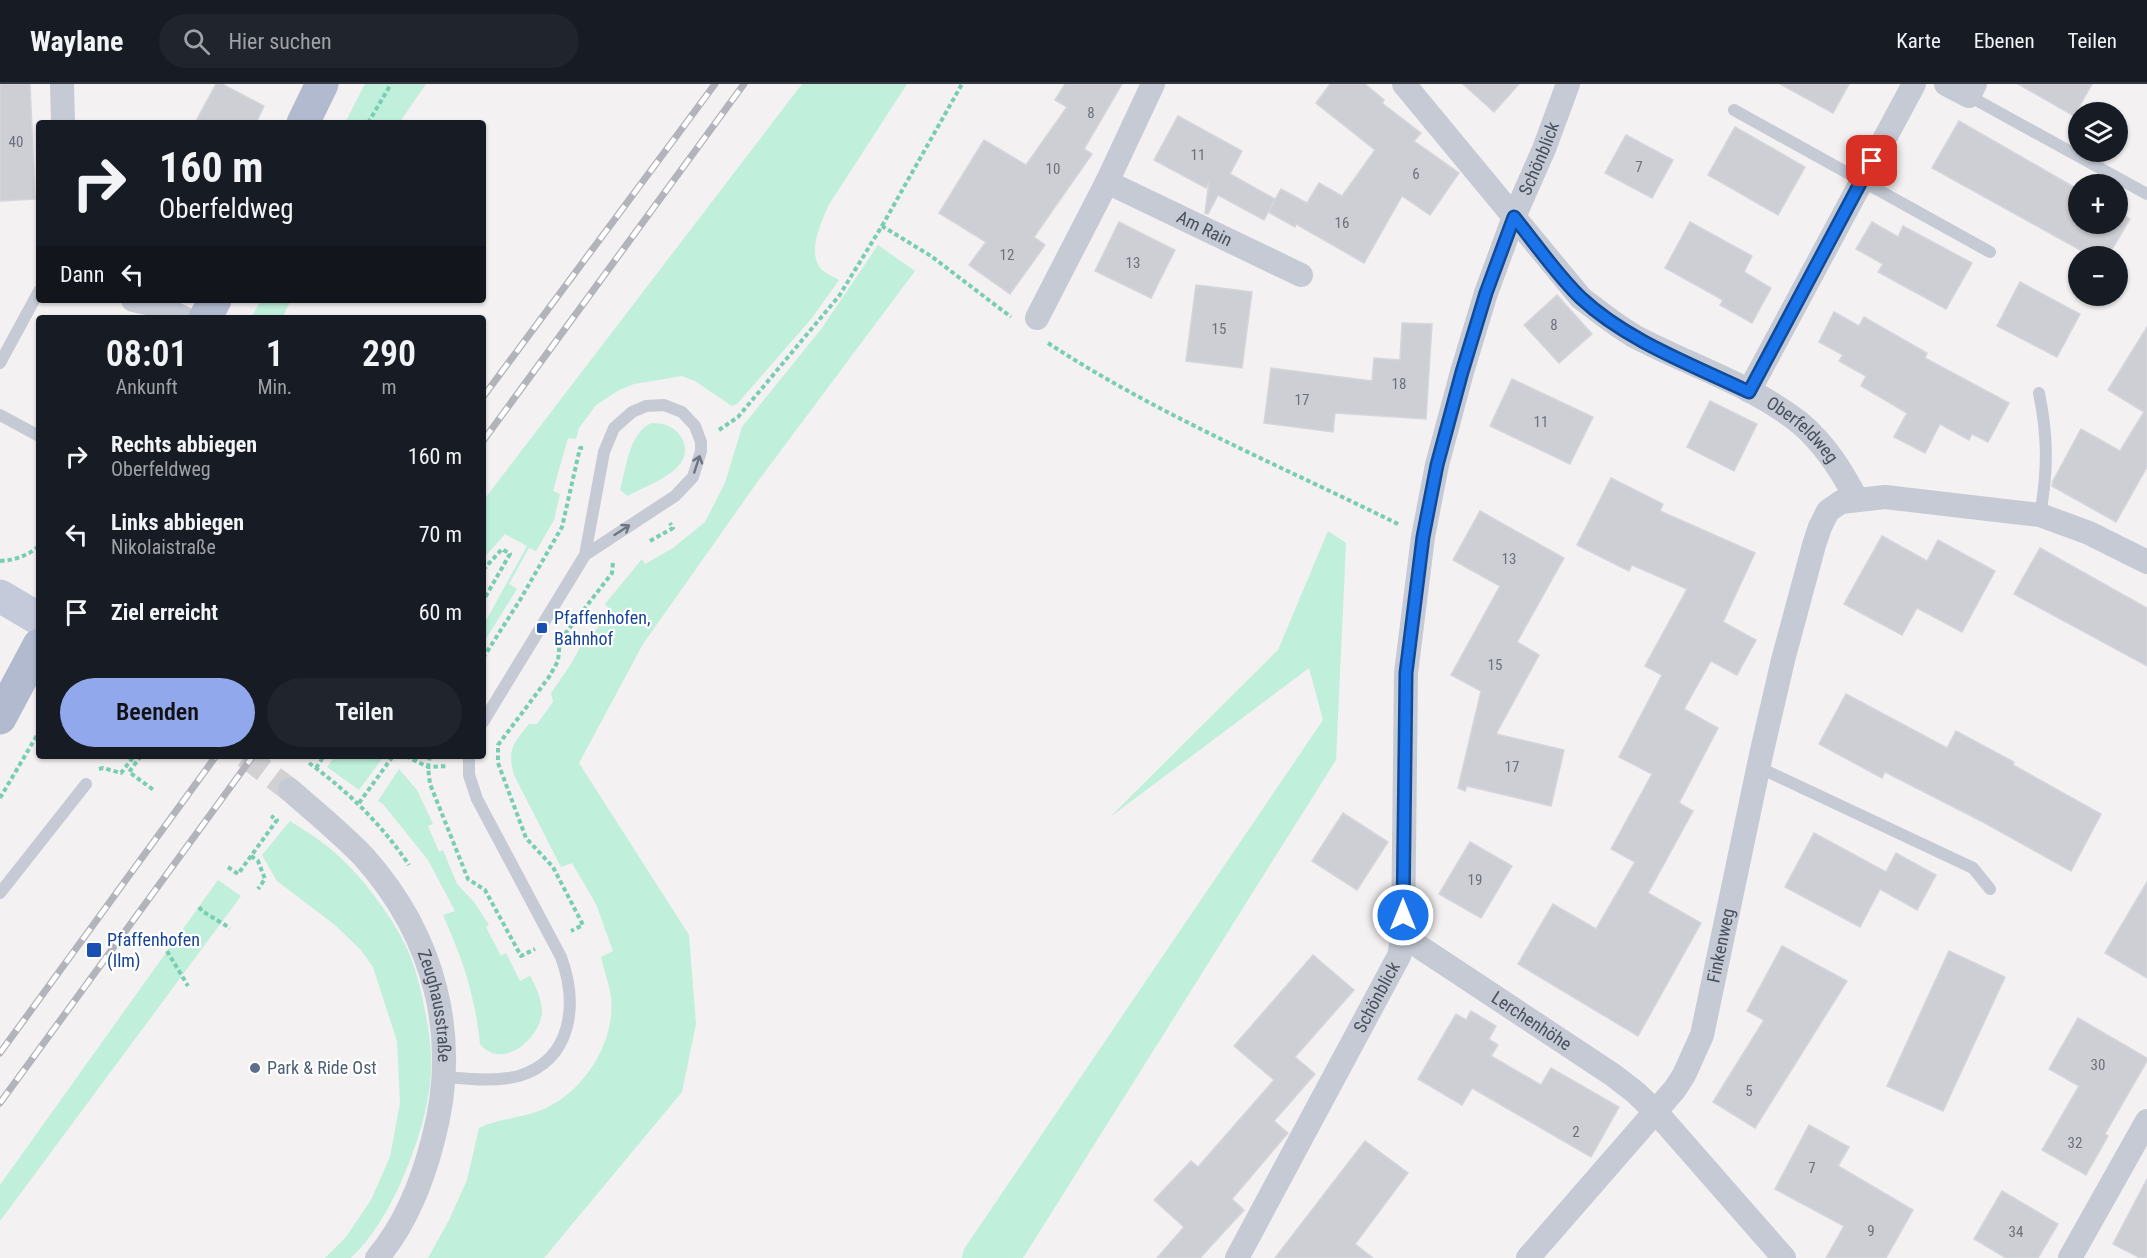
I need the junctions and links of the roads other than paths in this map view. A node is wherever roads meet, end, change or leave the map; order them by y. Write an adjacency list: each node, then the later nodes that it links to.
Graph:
1 (62, 84): 10 (street)
2 (322, 84): 11 (main road)
3 (1153, 84): 13 (street)
4 (1404, 84): 15 (street, Oberfeldweg)
5 (1568, 84): 15 (street, Schönblick)
6 (1914, 84): 12 (street)
7 (1946, 84): 8 (street)
8 (1972, 90): 14 (lane)
9 (1734, 110): 12 (lane)
10 (63, 120)
11 (304, 120)
12 (1861, 181): 16 (lane); 23 (street)
13 (1107, 182): 17 (street, Am Rain); 21 (street)
14 (2147, 194)
15 (1514, 217): 23 (street, Oberfeldweg); 42 (street, Schönblick)
16 (1990, 252)
17 (1301, 275)
18 (36, 297): 22 (lane)
19 (150, 303): 20 (street)
20 (178, 315)
21 (1034, 325)
22 (0, 363)
23 (1749, 392): 27 (street, Oberfeldweg)
24 (2039, 393): 28 (lane)
25 (0, 415): 26 (lane)
26 (36, 434)
27 (1857, 500): 28 (street); 37 (street, Finkenweg)
28 (2040, 515): 30 (street)
29 (585, 555): 29 (lane, one-way to 29); 34 (lane)
30 (2147, 562)
31 (0, 596): 32 (main road)
32 (36, 617)
33 (36, 651): 35 (main road)
34 (486, 717)
35 (0, 718)
36 (469, 759): 43 (lane)
37 (1758, 767): 40 (lane); 44 (street, Finkenweg)
38 (86, 784): 41 (lane)
39 (290, 790): 43 (street, Zeughausstraße)
40 (1990, 889)
41 (0, 893)
42 (1403, 936): 44 (street, Lerchenhöhe); 47 (street, Schönblick)
43 (445, 1077): 46 (street, Zeughausstraße)
44 (1656, 1112): 48 (street); 49 (street, Lerchenhöhe)
45 (2147, 1121): 50 (street)
46 (377, 1258)
47 (1237, 1258)
48 (1528, 1258)
49 (1784, 1258)
50 (2070, 1258)

